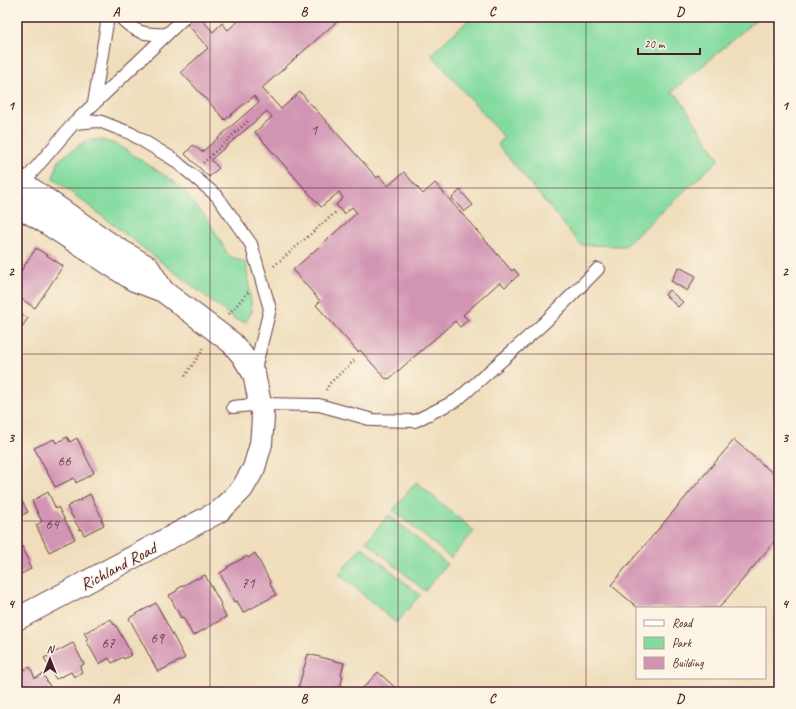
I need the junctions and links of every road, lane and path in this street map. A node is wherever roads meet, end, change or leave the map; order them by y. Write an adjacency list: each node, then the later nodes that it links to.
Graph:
1 (108, 17): 5 (lane)
2 (120, 17): 4 (lane)
3 (184, 17): 4 (lane)
4 (167, 34): 5 (lane)
5 (94, 103): 7 (lane)
6 (249, 120): 8 (path)
7 (74, 123): 8 (lane); 9 (lane)
8 (191, 174): 14 (lane)
9 (19, 184): 12 (street)
10 (17, 206): 12 (street)
11 (598, 269): 16 (lane)
12 (163, 291): 14 (street)
13 (356, 359): 16 (path)
14 (254, 374): 15 (street, Richland Road)
15 (260, 404): 16 (lane); 17 (lane); 18 (street, Richland Road)
16 (319, 404)
17 (233, 407)
18 (17, 619)

